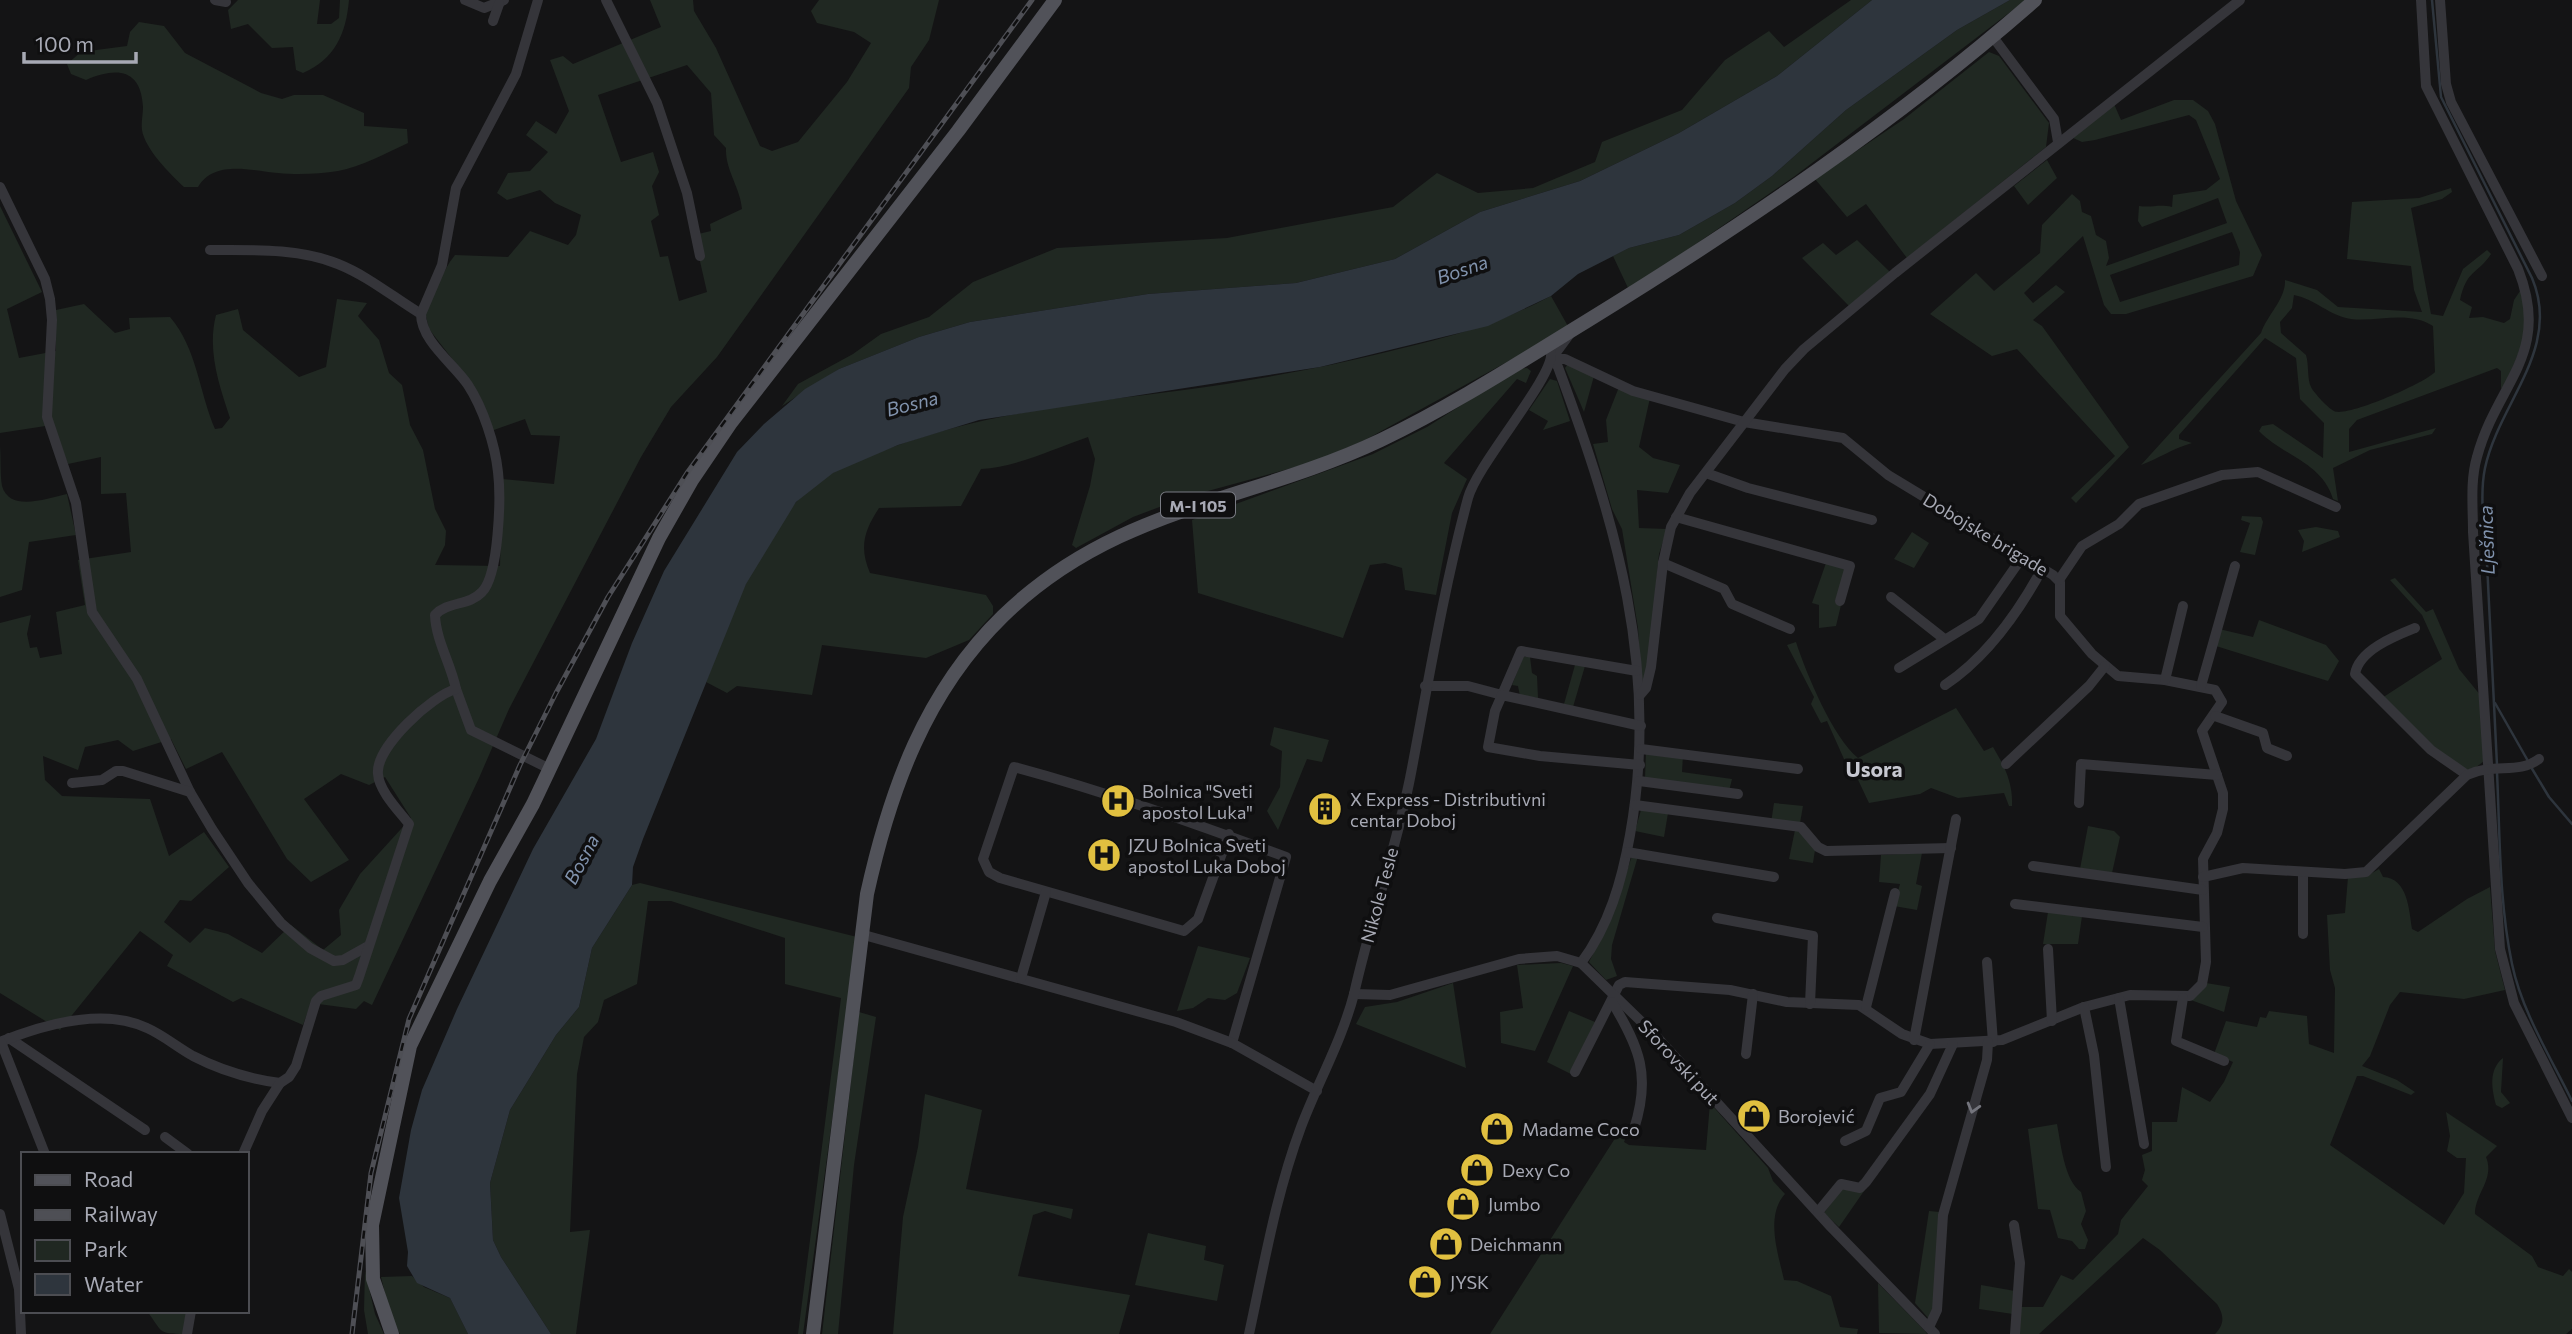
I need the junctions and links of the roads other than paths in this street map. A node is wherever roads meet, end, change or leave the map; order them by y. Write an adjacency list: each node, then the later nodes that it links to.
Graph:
1 (465, 0): 9 (street)
2 (538, 0): 17 (street)
3 (606, 0): 15 (street)
4 (1055, 0): 55 (main road)
5 (2035, 0): 11 (main road, M-I 105)
6 (2240, 0): 12 (street)
7 (2421, 0): 54 (street)
8 (2440, 0): 16 (street)
9 (502, 2): 10 (street)
10 (493, 21)
11 (1993, 37): 12 (street); 18 (main road, M-I 105)
12 (2058, 142): 21 (street)
13 (0, 187): 61 (street)
14 (210, 250): 17 (street)
15 (700, 256)
16 (2542, 276)
17 (421, 314): 44 (street)
18 (1552, 353): 19 (main road, M-I 105); 20 (street, Nikole Tesle); 21 (street, Dobojske brigade); 39 (street)
19 (1523, 359): 20 (street); 79 (main road, M-I 105)
20 (1539, 382): 43 (street, Nikole Tesle)
21 (1744, 422): 22 (street); 26 (street, Dobojske brigade)
22 (1706, 473): 24 (street); 25 (street)
23 (2336, 507): 30 (street)
24 (1676, 517): 27 (street); 32 (street)
25 (1872, 520)
26 (2022, 556): 29 (street, Dobojske brigade); 36 (street)
27 (1663, 564): 35 (street); 46 (street)
28 (2235, 566): 42 (street)
29 (2042, 569): 30 (street, Dobojske brigade); 41 (street)
30 (2059, 580): 37 (street, Dobojske brigade)
31 (1891, 597): 36 (street)
32 (1840, 601)
33 (2183, 606): 40 (street)
34 (2415, 628): 58 (street)
35 (1790, 629)
36 (1943, 638): 38 (street)
37 (2105, 666): 40 (street, Dobojske brigade); 52 (street)
38 (1899, 668)
39 (1637, 671): 45 (street); 46 (street)
40 (2165, 680): 42 (street, Dobojske brigade)
41 (1945, 685)
42 (2201, 685): 47 (street)
43 (1425, 686): 45 (street); 86 (street, Nikole Tesle)
44 (456, 689): 55 (street); 81 (street)
45 (1502, 695): 48 (street); 53 (street)
46 (1640, 695): 48 (street)
47 (2215, 716): 50 (street); 57 (street)
48 (1641, 726): 49 (street)
49 (1642, 749): 53 (street); 56 (street)
50 (2287, 756)
51 (2533, 763): 54 (street)
52 (2006, 764)
53 (1640, 765): 59 (street)
54 (2493, 768): 58 (street); 106 (street)
55 (550, 769): 124 (main road)
56 (1798, 769)
57 (2217, 775): 63 (street); 72 (street)
58 (2468, 775): 70 (street)
59 (1639, 781): 62 (street); 64 (street)
60 (72, 783): 61 (street)
61 (190, 792): 81 (street)
62 (1738, 794)
63 (2079, 803)
64 (1635, 805): 67 (street); 68 (street)
65 (1956, 819): 67 (street)
66 (1229, 834): 74 (street); 74 (street); 98 (street)
67 (1951, 848): 95 (street)
68 (1627, 852): 71 (street); 84 (street)
69 (2033, 866): 73 (street)
70 (2303, 872): 72 (street); 80 (street)
71 (1773, 877)
72 (2203, 877): 73 (street)
73 (2203, 890): 78 (street)
74 (1046, 892): 85 (street)
75 (1895, 893): 92 (street)
76 (2015, 904): 78 (street)
77 (1717, 918): 91 (street)
78 (2203, 927): 90 (street)
79 (864, 934): 85 (street); 125 (main road, M-I 105)
80 (2303, 934)
81 (368, 946): 104 (street)
82 (2048, 949): 94 (street)
83 (1987, 962): 97 (street)
84 (1581, 963): 86 (street); 88 (street, Sforovski put)
85 (1021, 978): 98 (street)
86 (1354, 993): 105 (street, Nikole Tesle)
87 (1753, 994): 88 (street); 91 (street); 101 (street)
88 (1613, 998): 103 (street); 107 (street); 116 (street, Sforovski put)
89 (2119, 998): 90 (street); 93 (street); 111 (street)
90 (2183, 998): 102 (street)
91 (1810, 1003): 92 (street)
92 (1866, 1007): 95 (street)
93 (2084, 1007): 94 (street); 115 (street)
94 (2052, 1021): 97 (street)
95 (1914, 1040): 99 (street)
96 (3, 1041): 104 (street); 108 (street); 112 (street)
97 (1991, 1042): 100 (street); 121 (street, one-way to 121)
98 (1232, 1043): 105 (street)
99 (1930, 1044): 100 (street); 110 (street)
100 (1953, 1044): 116 (street)
101 (1746, 1054)
102 (2224, 1061)
103 (1576, 1072)
104 (280, 1083): 114 (street)
105 (1317, 1091): 126 (street, Nikole Tesle)
106 (2572, 1118)
107 (1634, 1129)
108 (145, 1130)
109 (165, 1137): 113 (street)
110 (1845, 1141)
111 (2144, 1144)
112 (44, 1152)
113 (185, 1152)
114 (244, 1152)
115 (2106, 1167)
116 (1818, 1212): 121 (street, Sforovski put)
117 (0, 1214): 119 (street)
118 (2014, 1225): 127 (street)
119 (21, 1288): 122 (street)
120 (191, 1313): 123 (street)
121 (1932, 1331)
122 (21, 1334)
123 (187, 1334)
124 (392, 1334)
125 (813, 1334)
126 (1249, 1334)
127 (2015, 1334)

